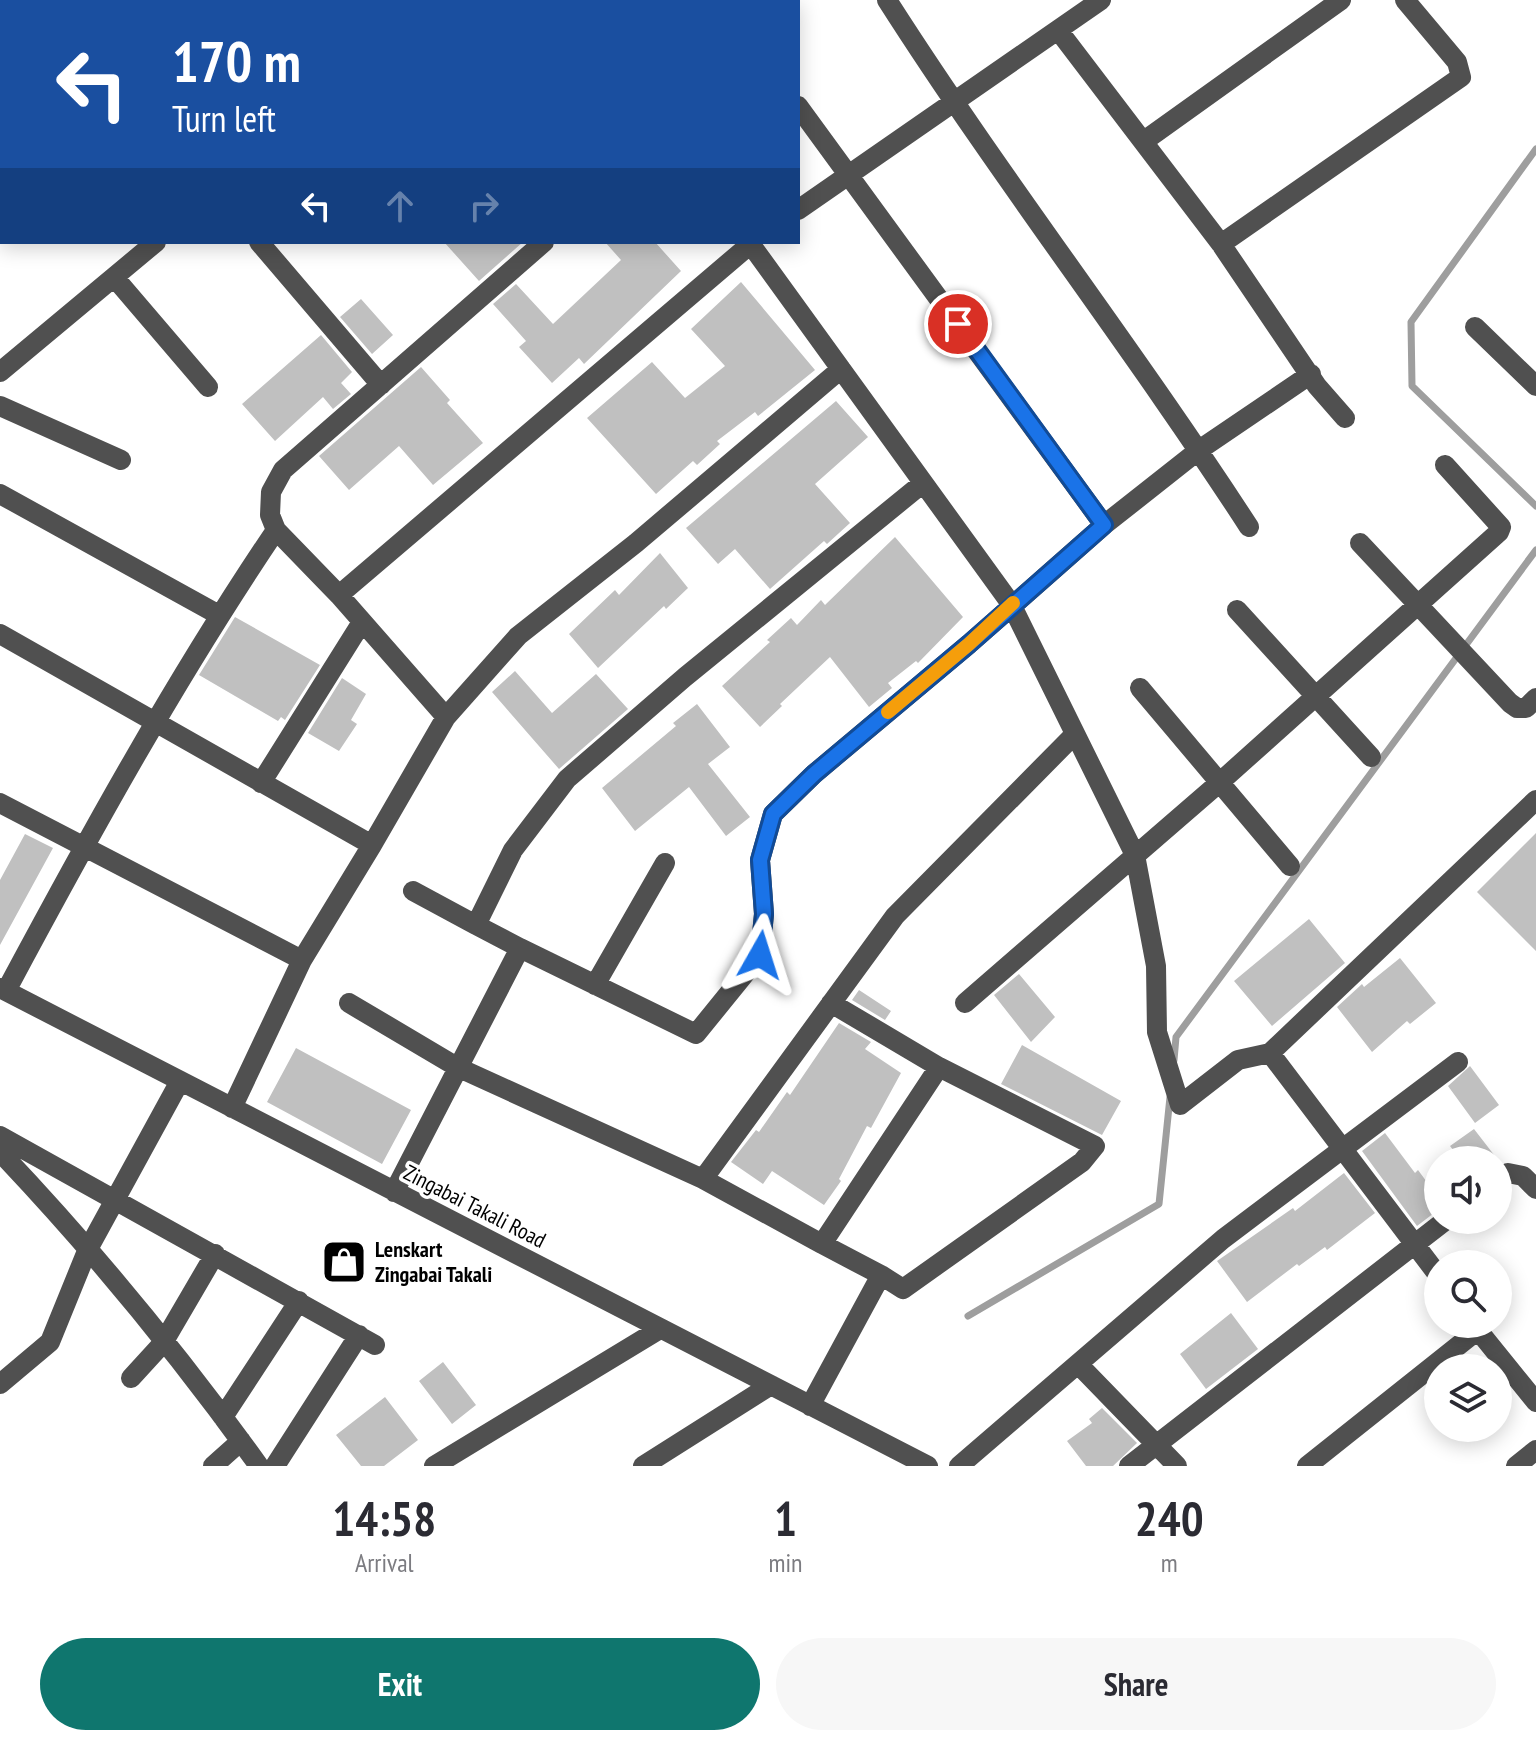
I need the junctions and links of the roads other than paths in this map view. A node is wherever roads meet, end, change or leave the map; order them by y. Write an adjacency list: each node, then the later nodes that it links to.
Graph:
1 (887, 0): 6 (street)
2 (1101, 0): 5 (street)
3 (1341, 0): 8 (street)
4 (1405, 0): 16 (street)
5 (1058, 30): 6 (street); 8 (street)
6 (953, 103): 9 (street); 27 (street)
7 (800, 109): 9 (street)
8 (1144, 141): 16 (street)
9 (849, 173): 10 (street); 32 (street)
10 (800, 209)
11 (154, 244): 17 (street)
12 (261, 244): 22 (street)
13 (542, 244): 22 (street)
14 (750, 244): 36 (street)
15 (752, 244): 19 (street)
16 (1221, 244): 21 (street)
17 (114, 277): 20 (street); 24 (street)
18 (1475, 327): 23 (street)
19 (841, 369): 30 (street); 46 (street)
20 (0, 372)
21 (1311, 374): 26 (street); 27 (street)
22 (381, 385): 34 (street)
23 (1536, 386)
24 (208, 387)
25 (0, 406): 28 (street)
26 (1345, 418)
27 (1199, 450): 32 (street); 33 (street)
28 (121, 460)
29 (1445, 465): 38 (street)
30 (923, 483): 37 (street); 60 (street)
31 (0, 494): 40 (street)
32 (1104, 525): 37 (street)
33 (1249, 527)
34 (276, 530): 36 (street); 40 (street)
35 (1360, 543): 38 (street)
36 (339, 595): 41 (street)
37 (1011, 604): 48 (street); 63 (street)
38 (1417, 606): 44 (street); 45 (street)
39 (1237, 610): 44 (street)
40 (219, 615): 47 (street)
41 (362, 622): 46 (street); 50 (street)
42 (0, 634): 47 (street)
43 (1140, 688): 51 (street)
44 (1316, 697): 49 (street); 51 (street)
45 (1536, 698)
46 (446, 717): 54 (street)
47 (154, 724): 50 (street); 55 (street)
48 (1075, 734): 56 (street); 66 (street)
49 (1371, 757)
50 (261, 783): 54 (street)
51 (1219, 783): 56 (street); 58 (street)
52 (1536, 800): 68 (street)
53 (0, 803): 55 (street)
54 (372, 845): 62 (street)
55 (82, 848): 62 (street); 64 (street)
56 (1135, 855): 67 (street); 68 (street)
57 (665, 863): 63 (street)
58 (1290, 866)
59 (413, 891): 60 (street)
60 (476, 925): 61 (street)
61 (520, 948): 63 (street); 70 (street)
62 (302, 960): 73 (street)
63 (595, 985)
64 (3, 989): 72 (street, Zingabai Takali Road)
65 (349, 1003): 70 (street)
66 (831, 1003): 71 (street); 78 (street)
67 (965, 1003)
68 (1270, 1053): 75 (street)
69 (1458, 1062): 75 (street)
70 (457, 1067): 78 (street); 80 (street)
71 (939, 1067): 84 (street); 88 (street)
72 (180, 1081): 73 (street, Zingabai Takali Road); 81 (street)
73 (232, 1108): 80 (street, Zingabai Takali Road)
74 (0, 1136): 81 (street)
75 (1343, 1146): 83 (street); 94 (street)
76 (0, 1152): 85 (street)
77 (1512, 1174): 79 (street)
78 (703, 1179): 84 (street)
79 (1536, 1189)
80 (394, 1192): 90 (street, Zingabai Takali Road)
81 (116, 1199): 85 (street); 86 (street)
82 (1427, 1234): 83 (street)
83 (1415, 1243): 87 (street); 102 (street)
84 (822, 1244): 88 (street)
85 (87, 1251): 93 (street); 96 (street)
86 (215, 1254): 89 (street); 93 (street)
87 (1424, 1256)
88 (881, 1275): 99 (street)
89 (299, 1301): 100 (street); 106 (street)
90 (660, 1329): 97 (street, Zingabai Takali Road); 107 (street)
91 (1462, 1338): 113 (street)
92 (1484, 1338): 98 (street)
93 (163, 1343): 95 (street); 100 (street)
94 (1078, 1364): 102 (street); 110 (street)
95 (131, 1378)
96 (0, 1384)
97 (771, 1385): 99 (street, Zingabai Takali Road); 108 (street)
98 (1536, 1402)
99 (810, 1406): 109 (street, Zingabai Takali Road)
100 (223, 1417): 101 (street)
101 (241, 1441): 104 (street); 105 (street)
102 (1156, 1445): 111 (street); 112 (street)
103 (1536, 1450): 114 (street)
104 (213, 1466)
105 (259, 1466)
106 (275, 1466)
107 (434, 1466)
108 (643, 1466)
109 (928, 1466)
110 (959, 1466)
111 (1129, 1466)
112 (1177, 1466)
113 (1307, 1466)
114 (1516, 1466)

